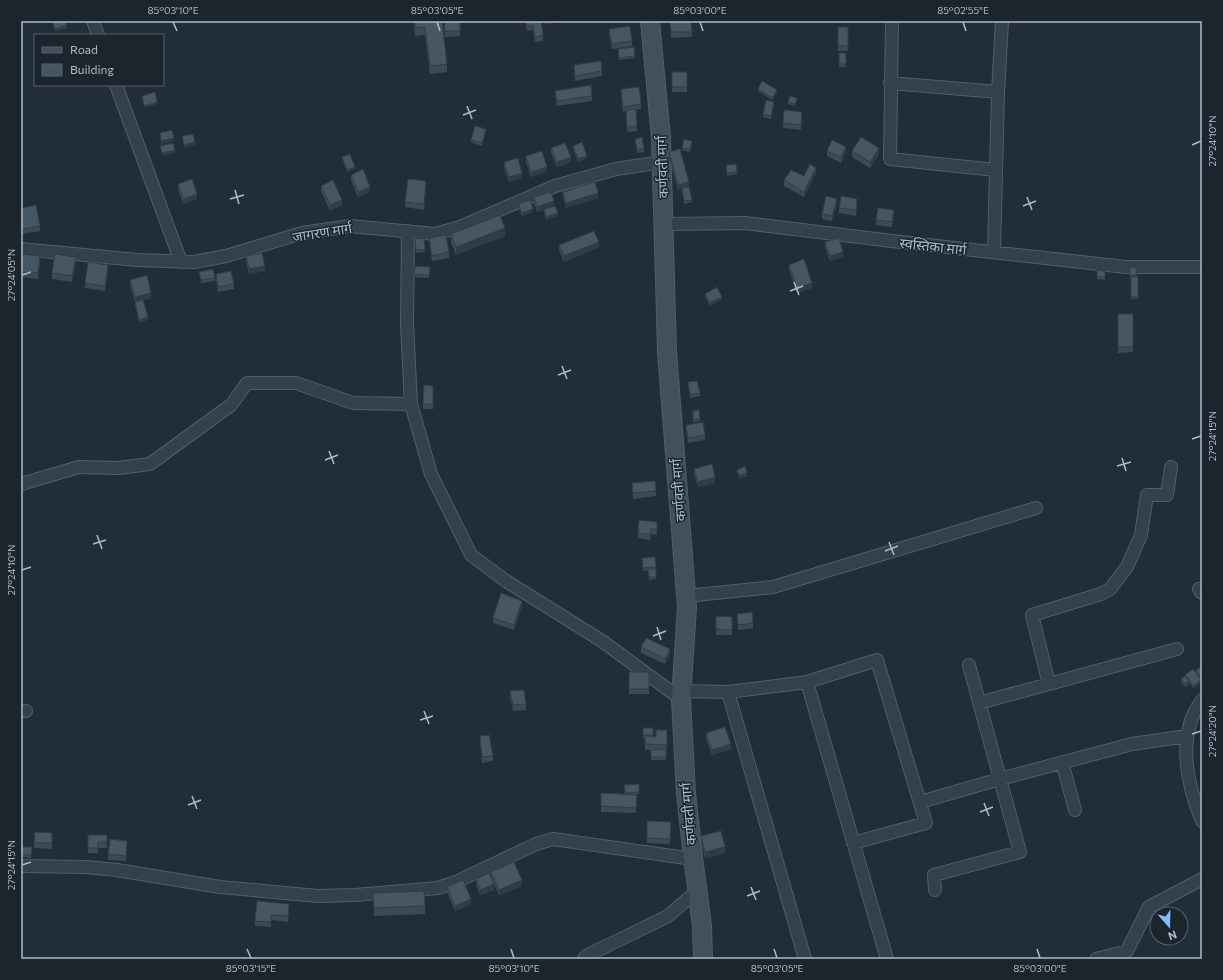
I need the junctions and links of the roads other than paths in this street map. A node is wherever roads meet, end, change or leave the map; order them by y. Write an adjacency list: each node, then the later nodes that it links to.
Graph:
1 (93, 21): 5 (street)
2 (650, 21): 9 (main road, कर्णवती मार्ग)
3 (892, 21): 6 (street)
4 (1002, 21): 8 (street)
5 (98, 34)
6 (890, 83): 8 (street); 10 (street)
7 (116, 86): 15 (street)
8 (998, 92): 10 (street)
9 (662, 162): 11 (main road, कर्णवती मार्ग); 12 (street, जागरण मार्ग)
10 (996, 170): 14 (street)
11 (664, 224): 14 (street, स्वस्तिका मार्ग); 21 (main road, कर्णवती मार्ग)
12 (408, 231): 15 (street, जागरण मार्ग); 17 (street)
13 (21, 249): 15 (street, जागरण मार्ग)
14 (994, 252): 16 (street, स्वस्तिका मार्ग)
15 (181, 262)
16 (1202, 268)
17 (411, 404): 19 (street); 27 (street)
18 (1171, 467): 25 (street)
19 (21, 484)
20 (1036, 508): 21 (street)
21 (686, 596): 27 (main road, कर्णवती मार्ग)
22 (1177, 649): 25 (street)
23 (969, 665): 29 (street)
24 (807, 682): 26 (street); 33 (street); 36 (street)
25 (1049, 684): 29 (street)
26 (728, 692): 27 (street); 45 (street)
27 (681, 695): 37 (main road, कर्णवती मार्ग)
28 (1202, 700): 30 (street)
29 (980, 703): 32 (street)
30 (1187, 736): 31 (street); 35 (street)
31 (1062, 762): 32 (street); 34 (street)
32 (1000, 779): 33 (street); 40 (street)
33 (920, 802): 36 (street)
34 (1075, 810)
35 (1202, 821)
36 (853, 843): 46 (street)
37 (693, 858): 38 (street); 41 (main road, कर्णवती मार्ग)
38 (21, 866)
39 (1202, 880): 42 (street)
40 (935, 890)
41 (697, 891): 43 (street); 44 (main road, कर्णवती मार्ग)
42 (1128, 955): 47 (street)
43 (584, 959)
44 (703, 959)
45 (805, 959)
46 (887, 959)
47 (1096, 959)

